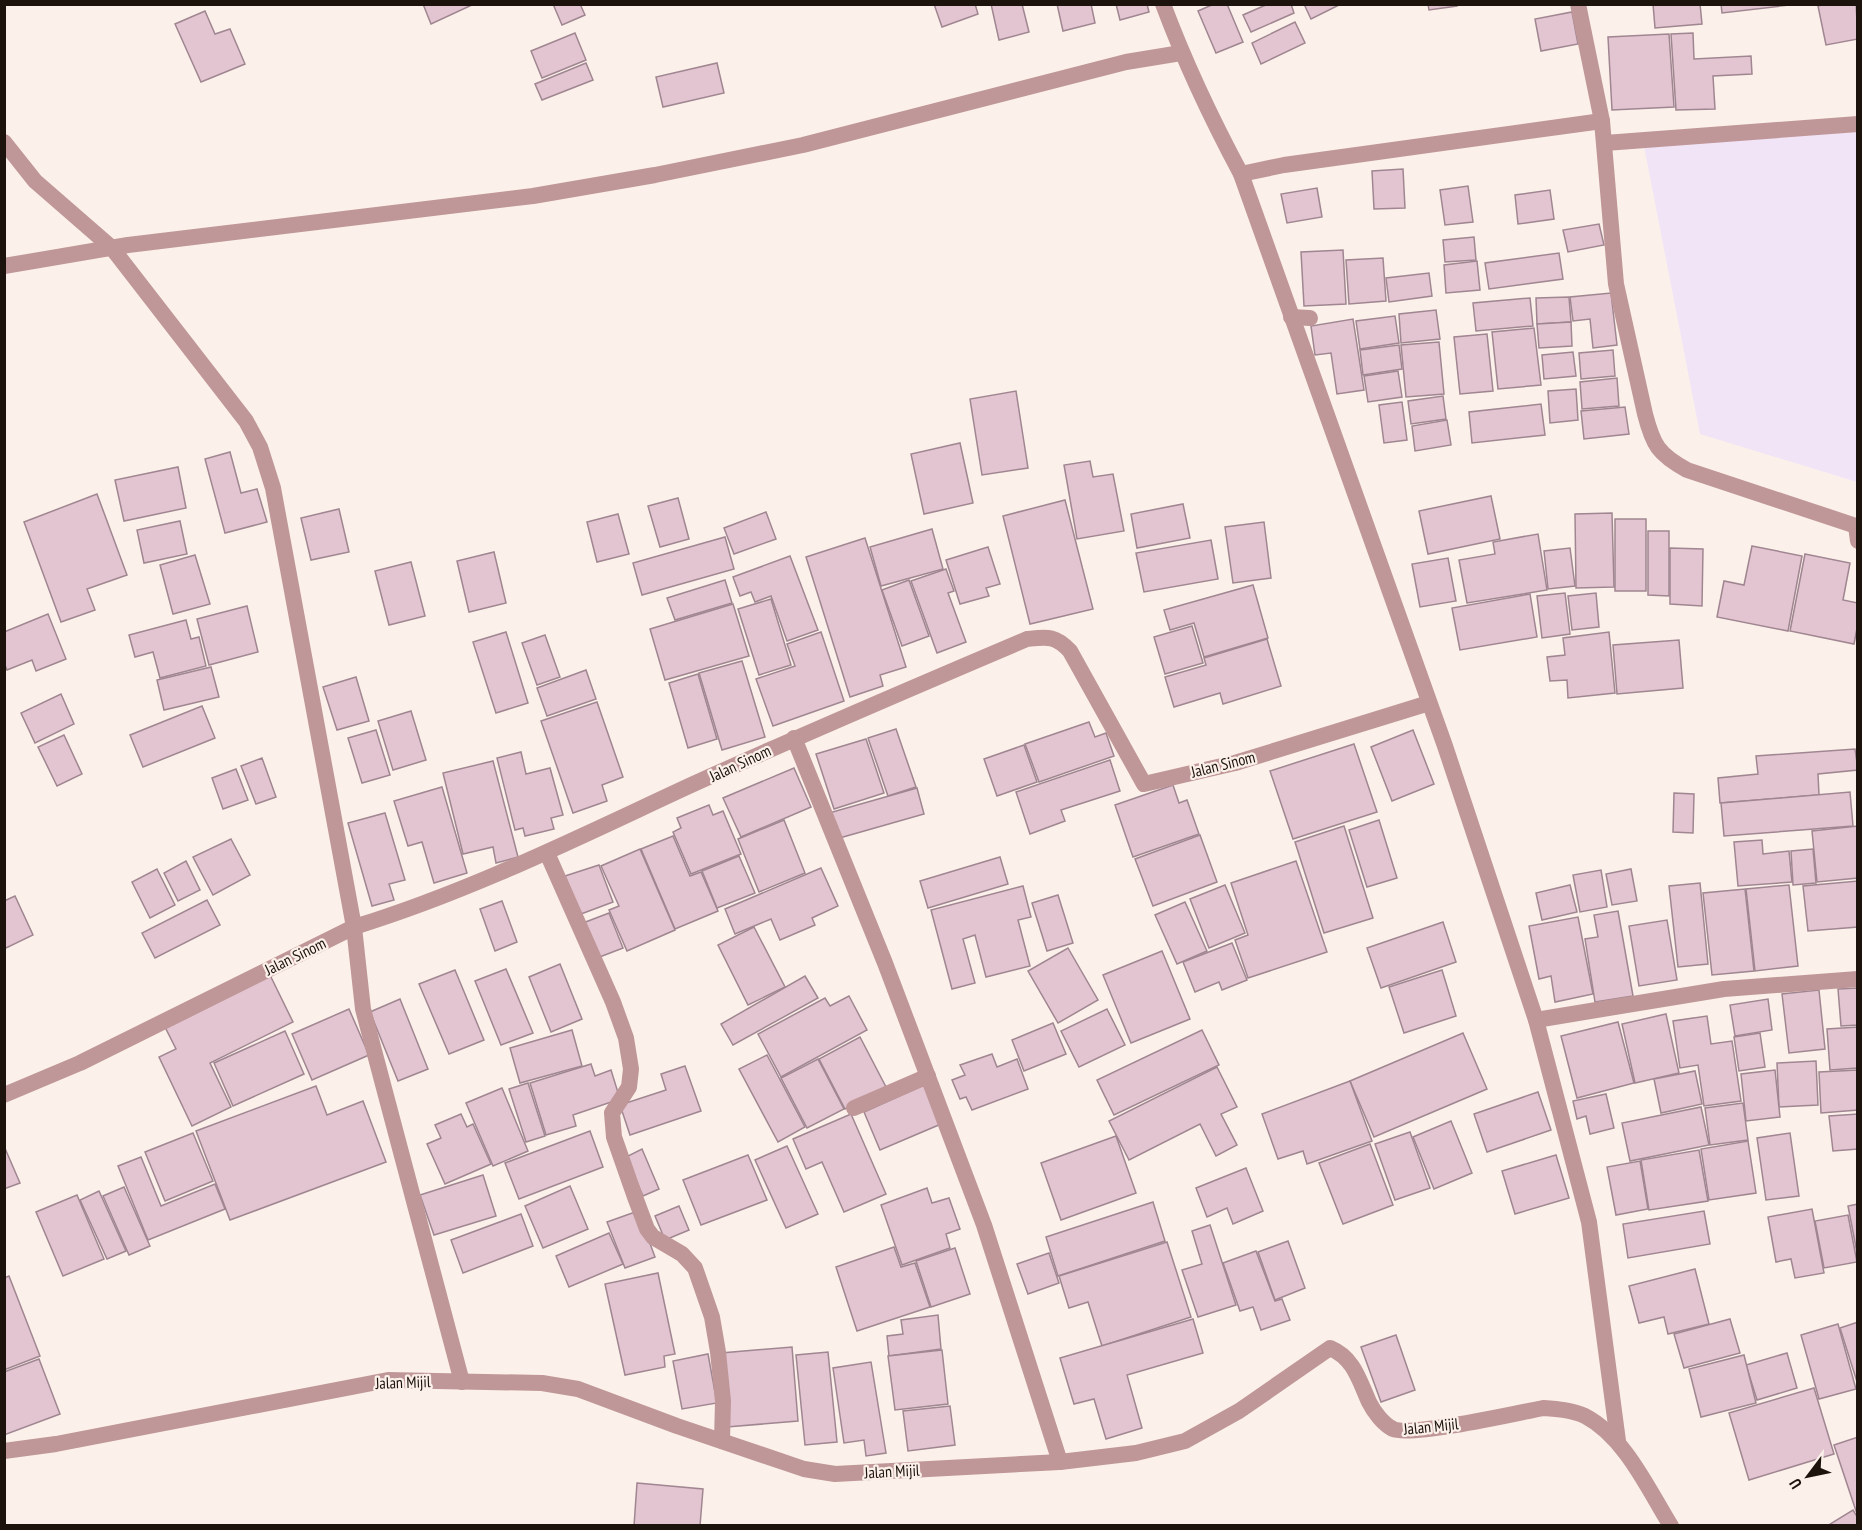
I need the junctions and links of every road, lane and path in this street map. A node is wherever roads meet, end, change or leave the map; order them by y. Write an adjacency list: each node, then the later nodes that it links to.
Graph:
1 (1163, 4): 3 (street)
2 (1578, 4): 4 (street)
3 (1181, 53): 8 (street); 9 (street)
4 (1602, 121): 7 (street); 8 (street)
5 (1857, 124): 7 (street)
6 (4, 142): 9 (street)
7 (1605, 143): 13 (street)
8 (1241, 174): 11 (street)
9 (112, 248): 10 (street); 17 (street)
10 (4, 266)
11 (1291, 317): 12 (street); 14 (street)
12 (1310, 318)
13 (1857, 531)
14 (1429, 703): 15 (street, Jalan Sinom); 19 (street)
15 (794, 738): 16 (street, Jalan Sinom); 20 (street)
16 (547, 853): 17 (street, Jalan Sinom); 24 (street)
17 (354, 927): 21 (street, Jalan Sinom); 23 (street)
18 (1857, 979): 19 (street)
19 (1536, 1020): 25 (street)
20 (928, 1076): 22 (street); 27 (street)
21 (4, 1095)
22 (854, 1108)
23 (462, 1382): 24 (street, Jalan Mijil); 26 (street, Jalan Mijil)
24 (722, 1441): 27 (street, Jalan Mijil)
25 (1618, 1442): 27 (street, Jalan Mijil); 28 (street, Jalan Mijil)
26 (4, 1451)
27 (1060, 1462)
28 (1671, 1526)

